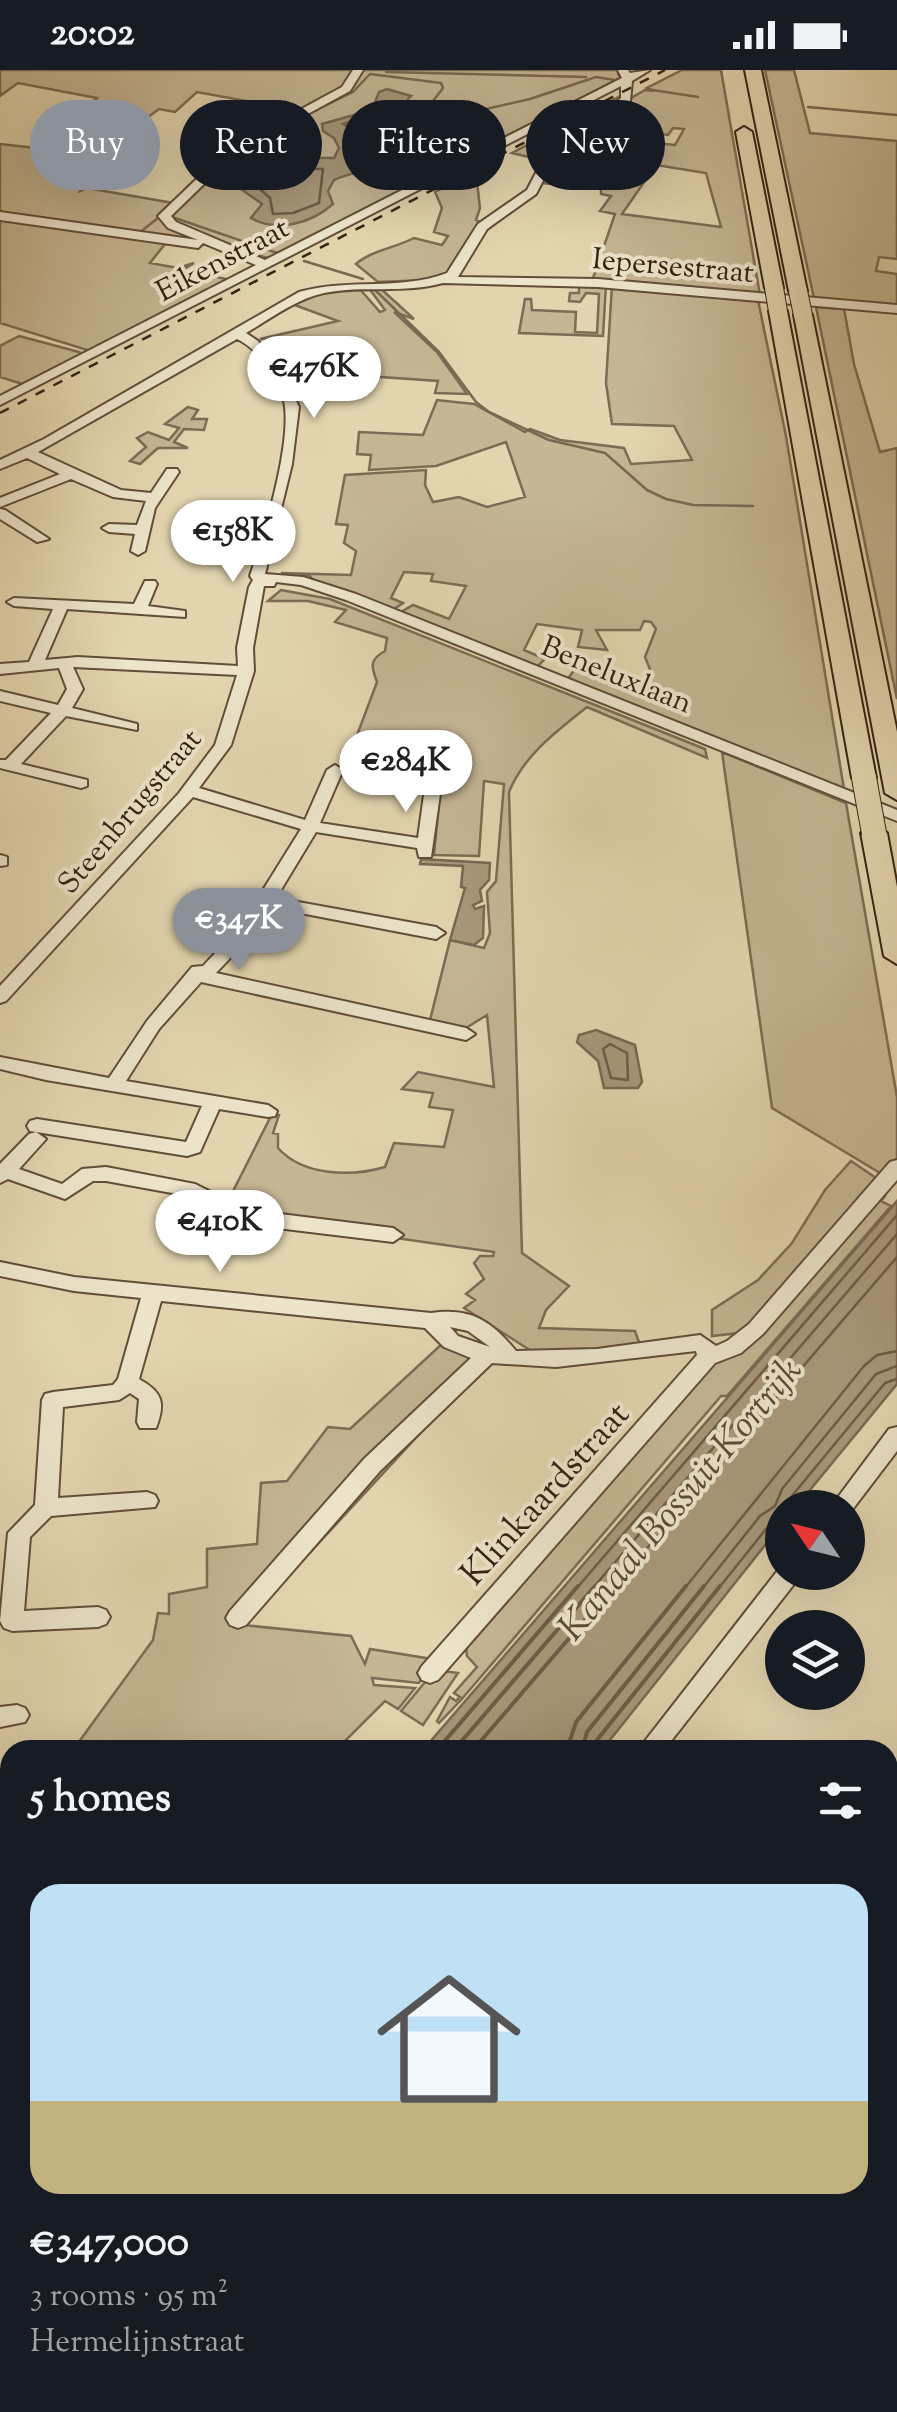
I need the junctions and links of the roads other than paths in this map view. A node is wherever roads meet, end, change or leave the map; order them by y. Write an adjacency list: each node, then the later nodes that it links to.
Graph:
1 (358, 70): 7 (street)
2 (645, 70): 4 (street, Eikenstraat)
3 (753, 70): 42 (highway, bridge)
4 (625, 74): 8 (street, Eikenstraat); 9 (street)
5 (740, 106): 47 (highway, bridge)
6 (0, 216): 7 (street)
7 (215, 244): 8 (street)
8 (266, 265): 12 (street, Eikenstraat)
9 (444, 280): 10 (street, Iepersestraat); 11 (street)
10 (897, 310)
11 (237, 336): 13 (street); 24 (street, Steenbrugstraat)
12 (0, 401)
13 (28, 453): 14 (street); 16 (street)
14 (0, 465)
15 (172, 472): 17 (street)
16 (71, 474): 17 (street); 18 (street)
17 (153, 497): 21 (street)
18 (0, 502)
19 (0, 513): 22 (street)
20 (109, 528): 21 (street)
21 (143, 530): 23 (street)
22 (42, 540)
23 (138, 550)
24 (264, 574): 33 (street, Steenbrugstraat); 43 (street, Beneluxlaan)
25 (150, 584): 28 (street)
26 (14, 602): 27 (street)
27 (62, 605): 28 (street); 31 (street)
28 (139, 609): 29 (street)
29 (180, 614)
30 (64, 662): 31 (street); 33 (street); 35 (street)
31 (36, 664): 32 (street)
32 (0, 668)
33 (246, 671): 41 (street, Steenbrugstraat)
34 (0, 696): 35 (street)
35 (62, 711): 36 (street); 37 (street)
36 (131, 727)
37 (5, 765): 40 (street)
38 (335, 770): 44 (street)
39 (434, 780): 44 (street)
40 (81, 783)
41 (190, 790): 44 (street); 49 (street, Steenbrugstraat)
42 (897, 791)
43 (897, 816)
44 (310, 828): 45 (street)
45 (264, 900): 46 (street); 48 (street)
46 (436, 932)
47 (897, 956)
48 (197, 975): 50 (street); 52 (street)
49 (0, 997)
50 (466, 1034)
51 (0, 1063): 52 (street)
52 (115, 1084): 53 (street)
53 (213, 1102): 54 (street); 56 (street)
54 (268, 1111)
55 (897, 1167): 62 (street, Klinkaardstraat)
56 (2, 1173): 57 (street)
57 (393, 1235)
58 (0, 1268): 59 (street)
59 (152, 1294): 60 (street); 63 (street)
60 (438, 1328): 61 (street); 61 (street)
61 (497, 1356): 62 (street); 71 (street)
62 (708, 1357): 73 (street, Klinkaardstraat)
63 (128, 1382): 64 (street); 68 (street)
64 (148, 1422)
65 (897, 1435): 66 (street)
66 (855, 1490)
67 (147, 1501): 68 (street)
68 (46, 1508): 72 (street)
69 (776, 1590): 74 (street)
70 (98, 1616): 72 (street)
71 (238, 1618)
72 (6, 1622)
73 (430, 1673)
74 (658, 1740)

